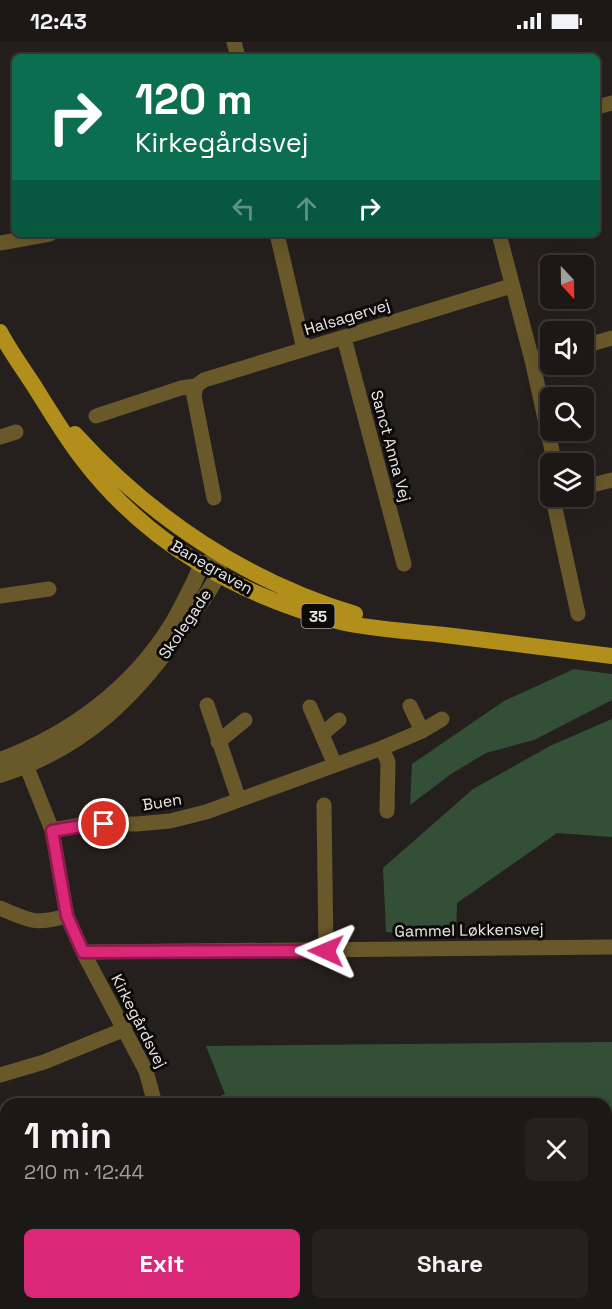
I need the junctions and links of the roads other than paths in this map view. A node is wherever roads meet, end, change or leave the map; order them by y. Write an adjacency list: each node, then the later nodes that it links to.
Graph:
1 (33, 237): 4 (street)
2 (278, 237): 10 (street)
3 (500, 237): 5 (street)
4 (0, 243)
5 (511, 286): 7 (street, Halsagervej); 12 (street)
6 (0, 332): 14 (main road, Banegraven / 35)
7 (344, 338): 10 (street, Halsagervej); 24 (street, Sanct Anna Vej)
8 (612, 338): 9 (street)
9 (594, 343)
10 (304, 349): 13 (street, Halsagervej)
11 (540, 358): 12 (street)
12 (532, 360): 18 (street)
13 (196, 386): 15 (street, Halsagervej); 21 (street)
14 (42, 398): 23 (main road, Banegraven / 35); 25 (main road, Banegraven / 35)
15 (96, 416)
16 (16, 432): 17 (street)
17 (0, 437)
18 (553, 453)
19 (612, 480): 20 (street)
20 (594, 484)
21 (214, 498)
22 (555, 507): 29 (street)
23 (220, 555): 25 (street, Skolegade); 26 (street, Skolegade); 30 (main road, Banegraven / 35)
24 (404, 564)
25 (203, 565): 26 (main road, Banegraven / 35); 42 (street, Skolegade)
26 (218, 575): 30 (main road, Banegraven / 35); 42 (street, Skolegade)
27 (49, 589): 28 (street)
28 (0, 596)
29 (578, 614)
30 (443, 635): 31 (main road, Banegraven / 35)
31 (612, 656)
32 (207, 705): 40 (street)
33 (410, 706): 38 (street)
34 (310, 707): 39 (street)
35 (442, 719): 38 (street, Buen)
36 (245, 720): 40 (street)
37 (339, 720): 39 (street)
38 (422, 731): 41 (street, Buen)
39 (322, 734): 44 (street)
40 (218, 742): 46 (street)
41 (382, 748): 44 (street, Buen); 48 (street)
42 (24, 759): 43 (street, Skolegade); 45 (street, Skolegade); 49 (street, Kirkegårdsvej)
43 (0, 760)
44 (334, 765): 46 (street, Buen)
45 (0, 775)
46 (239, 800): 49 (street, Buen)
47 (324, 805): 53 (street)
48 (387, 811)
49 (52, 831): 51 (street, Kirkegårdsvej)
50 (0, 908): 51 (street)
51 (67, 916): 54 (street, Kirkegårdsvej)
52 (612, 947): 53 (street, Gammel Løkkensvej)
53 (326, 951): 54 (street, Gammel Løkkensvej)
54 (83, 952): 55 (street, Kirkegårdsvej)
55 (125, 1029): 56 (street); 57 (street, Kirkegårdsvej)
56 (0, 1075)
57 (153, 1098)

